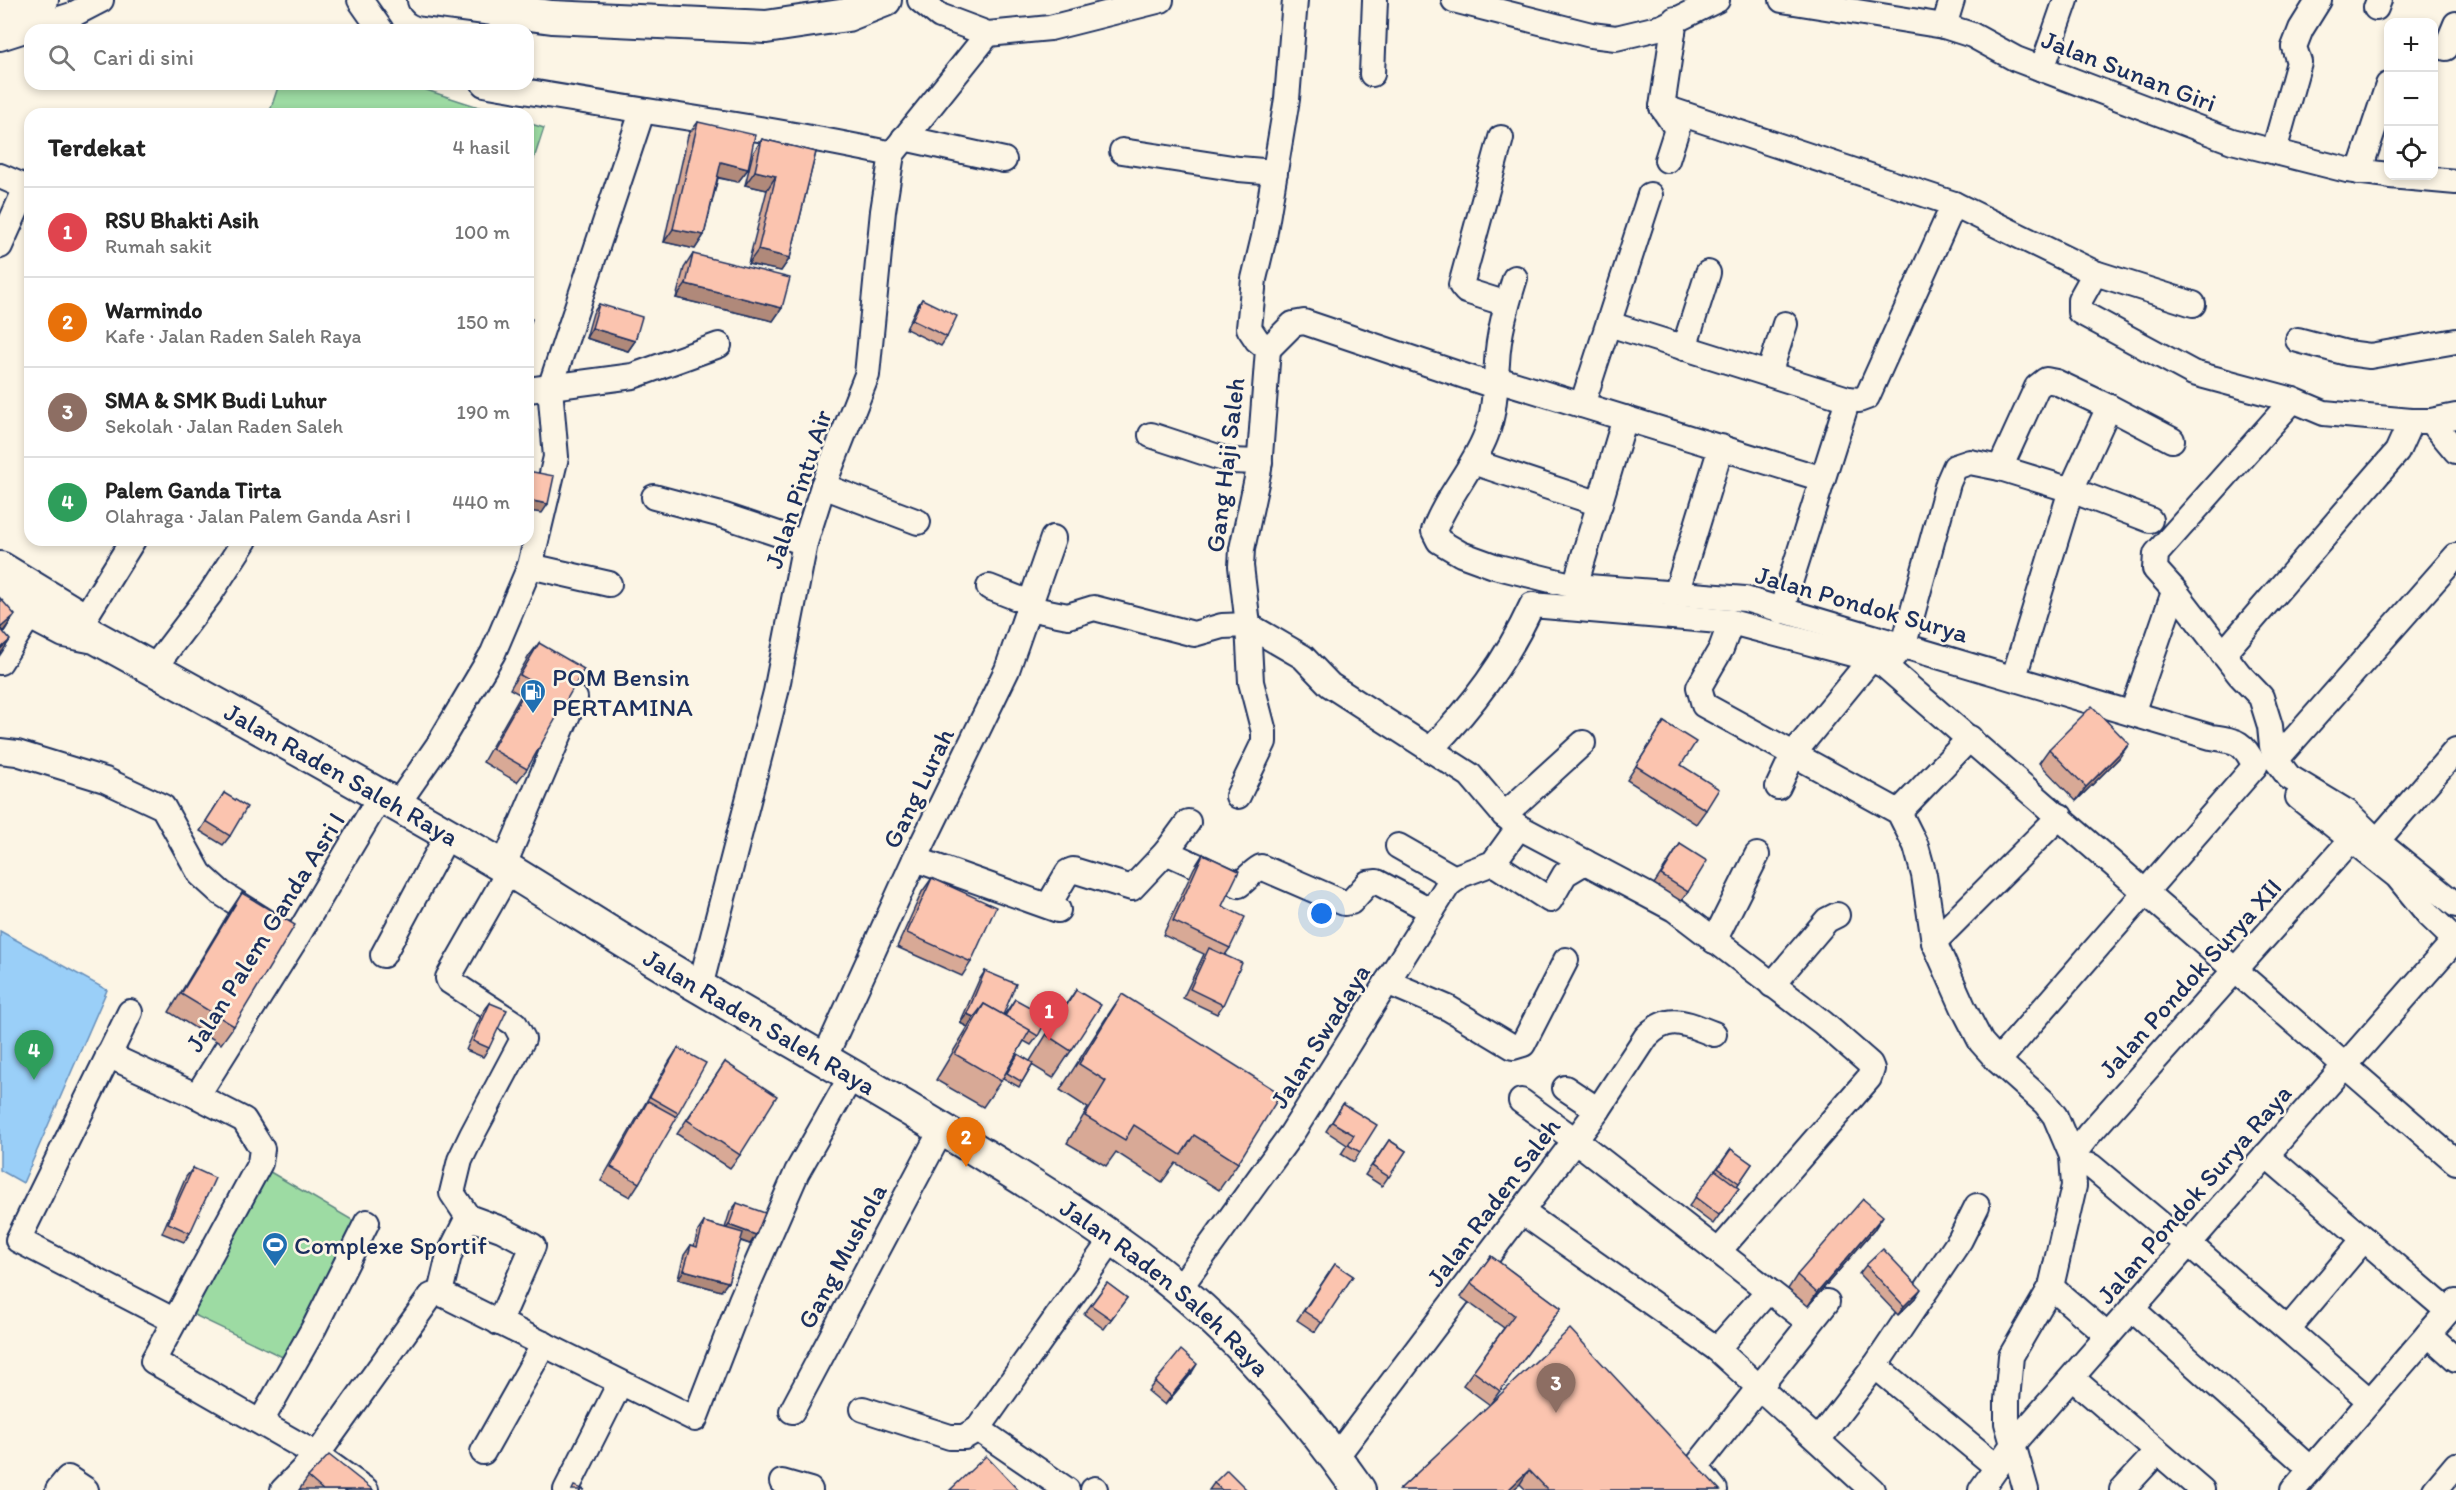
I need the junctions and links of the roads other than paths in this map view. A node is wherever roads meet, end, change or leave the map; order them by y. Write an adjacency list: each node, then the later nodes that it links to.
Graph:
1 (42, 0): 18 (main road)
2 (101, 0): 20 (street)
3 (360, 0): 21 (street)
4 (424, 0): 17 (main road)
5 (885, 0): 17 (main road)
6 (920, 0): 25 (street)
7 (1161, 0): 25 (street)
8 (1295, 0): 40 (street, Gang Haji Saleh)
9 (1375, 0): 29 (street)
10 (1454, 0): 19 (street)
11 (1717, 0): 19 (street)
12 (1782, 0): 16 (street, Jalan Sunan Giri)
13 (1952, 0): 23 (street)
14 (2066, 0): 28 (street)
15 (2319, 0): 37 (street)
16 (1822, 3): 23 (street, Jalan Sunan Giri)
17 (552, 9)
18 (0, 14)
19 (1675, 20): 32 (street)
20 (44, 24)
21 (377, 24)
22 (2456, 24): 27 (street)
23 (1944, 26): 28 (street, Jalan Sunan Giri)
24 (24, 30): 26 (street)
25 (988, 34): 35 (street, Jalan Pintu Air)
26 (0, 38)
27 (2446, 48)
28 (2042, 69): 37 (street, Jalan Sunan Giri)
29 (1372, 74)
30 (518, 90): 33 (street)
31 (2384, 97): 41 (street)
32 (1662, 107): 39 (street); 49 (street)
33 (642, 112): 35 (street); 65 (street)
34 (1501, 138): 54 (street)
35 (898, 146): 38 (street); 81 (street, Jalan Pintu Air)
36 (1122, 151): 40 (street)
37 (2274, 151): 41 (street, Jalan Sunan Giri)
38 (1004, 160)
39 (1667, 160)
40 (1275, 172): 62 (street, Gang Haji Saleh)
41 (2359, 172): 42 (street, Jalan Sunan Giri)
42 (2384, 174)
43 (0, 176): 46 (street)
44 (2437, 180): 45 (street, Jalan Sunan Giri)
45 (2456, 182)
46 (24, 187)
47 (1650, 195): 56 (street)
48 (24, 197): 50 (street)
49 (1954, 204): 52 (street); 66 (street)
50 (0, 246)
51 (1708, 273): 61 (street)
52 (2095, 273): 55 (street); 67 (street)
53 (1515, 278): 54 (street)
54 (1507, 304): 64 (street)
55 (2193, 304)
56 (1609, 324): 61 (street); 68 (street)
57 (1785, 324): 63 (street)
58 (2298, 340): 59 (street)
59 (2456, 341)
60 (719, 345): 65 (street)
61 (1684, 348): 63 (street)
62 (1268, 349): 64 (street); 77 (street, Gang Haji Saleh)
63 (1769, 374): 66 (street)
64 (1497, 383): 68 (street); 78 (street)
65 (539, 389): 92 (street, Jalan Palem Ganda Asri I)
66 (1848, 399): 80 (street)
67 (2294, 400): 72 (street); 107 (street)
68 (1582, 405): 71 (street)
69 (2109, 407): 74 (street); 79 (street); 82 (street)
70 (2456, 416): 72 (street)
71 (1625, 418): 75 (street); 84 (street)
72 (2421, 421): 76 (street); 107 (street)
73 (1151, 435): 77 (street)
74 (2172, 440)
75 (1721, 447): 80 (street); 98 (street)
76 (2456, 451)
77 (1260, 462): 104 (street, Gang Haji Saleh)
78 (1473, 462): 84 (street); 95 (street, Jalan Pondok Surya)
79 (2000, 468): 82 (street); 106 (street)
80 (1823, 479): 101 (street)
81 (823, 486): 86 (street); 88 (street, Jalan Pintu Air)
82 (2071, 490): 85 (street); 111 (street)
83 (654, 497): 88 (street)
84 (1600, 504): 95 (street)
85 (2150, 520)
86 (918, 522)
87 (1053, 538): 100 (street, Gang Lurah)
88 (805, 543): 152 (street, Jalan Pintu Air)
89 (130, 546): 105 (street)
90 (241, 546): 110 (street)
91 (2456, 556): 120 (street)
92 (530, 566): 94 (street); 123 (street, Jalan Palem Ganda Asri I)
93 (0, 568): 105 (main road, Jalan Raden Saleh Raya)
94 (609, 584)
95 (1575, 586): 98 (street, Jalan Pondok Surya)
96 (989, 587): 100 (street)
97 (2174, 592): 113 (street)
98 (1676, 594): 101 (street, Jalan Pondok Surya)
99 (0, 597): 102 (main road, Jalan Raden Saleh Raya)
100 (1029, 606): 104 (street); 134 (street, Gang Lurah)
101 (1781, 611): 106 (street, Jalan Pondok Surya)
102 (31, 613): 105 (main road, Jalan Raden Saleh Raya); 108 (street)
103 (1731, 622): 109 (street); 116 (street); 119 (street)
104 (1248, 625): 116 (street); 122 (street, Gang Haji Saleh)
105 (88, 630): 110 (main road, Jalan Raden Saleh Raya)
106 (1904, 644): 109 (street); 111 (street, Jalan Pondok Surya)
107 (2223, 654): 120 (street)
108 (0, 662)
109 (1878, 662): 114 (street); 119 (street)
110 (153, 669): 123 (main road, Jalan Raden Saleh Raya)
111 (2014, 677): 113 (street, Jalan Pondok Surya)
112 (575, 698): 137 (street)
113 (2132, 713): 120 (street, Jalan Pondok Surya)
114 (1970, 738): 124 (street); 125 (street)
115 (1583, 743): 126 (street, Jalan Swadaya)
116 (1430, 750): 126 (street)
117 (2456, 750): 130 (street)
118 (0, 751): 143 (street)
119 (1794, 753): 121 (street); 124 (street)
120 (2265, 763): 129 (street); 130 (street); 139 (street)
121 (1778, 788)
122 (1238, 796)
123 (388, 802): 128 (main road, Jalan Raden Saleh Raya); 143 (street, Jalan Palem Ganda Asri I)
124 (1899, 812): 146 (street)
125 (2060, 816): 139 (street); 146 (street)
126 (1512, 821): 135 (street, Jalan Swadaya); 136 (street)
127 (1188, 822): 132 (street)
128 (447, 836): 137 (main road, Jalan Raden Saleh Raya); 147 (street)
129 (2351, 840): 144 (street); 149 (street, Jalan Pondok Surya XII)
130 (2377, 841): 140 (street)
131 (1398, 846): 138 (street)
132 (1166, 852): 134 (street); 141 (street)
133 (1757, 855): 145 (street)
134 (915, 859): 156 (street, Gang Lurah)
135 (1493, 862): 136 (street); 138 (street, Jalan Swadaya)
136 (1585, 862): 145 (street)
137 (506, 869): 152 (main road, Jalan Raden Saleh Raya); 171 (street)
138 (1456, 879): 141 (street, Jalan Swadaya)
139 (2146, 892): 149 (street); 157 (street)
140 (2456, 905)
141 (1432, 911): 150 (street, Jalan Swadaya)
142 (1838, 915): 151 (street)
143 (295, 940): 161 (street, Jalan Palem Ganda Asri I)
144 (2456, 940): 158 (street, Jalan Pondok Surya Raya)
145 (1714, 941): 151 (street)
146 (1934, 942): 157 (street)
147 (383, 955)
148 (1566, 960): 150 (street)
149 (2236, 970): 158 (street); 167 (street, Jalan Pondok Surya XII)
150 (1387, 982): 178 (street, Jalan Swadaya)
151 (1772, 985): 176 (street)
152 (700, 987): 156 (main road, Jalan Raden Saleh Raya)
153 (130, 1012): 155 (street)
154 (1714, 1034): 163 (street, Jalan Raden Saleh)
155 (108, 1055): 161 (street); 184 (street)
156 (824, 1059): 159 (main road, Jalan Raden Saleh Raya)
157 (1998, 1061): 167 (street)
158 (2345, 1065): 166 (street, Jalan Pondok Surya Raya); 168 (street)
159 (852, 1075): 164 (main road, Jalan Raden Saleh Raya); 195 (street)
160 (1565, 1088): 163 (street)
161 (197, 1096): 184 (street)
162 (1521, 1101): 165 (street)
163 (1598, 1110): 165 (street, Jalan Raden Saleh)
164 (942, 1129): 173 (main road, Jalan Raden Saleh Raya); 199 (street, Gang Mushola)
165 (1575, 1140): 170 (street, Jalan Raden Saleh); 176 (street)
166 (2266, 1155): 174 (street); 175 (street, Jalan Pondok Surya Raya)
167 (2072, 1160): 175 (street); 177 (street)
168 (2456, 1162)
169 (1977, 1206): 193 (street)
170 (1522, 1212): 191 (street); 207 (street, Jalan Raden Saleh)
171 (468, 1217): 180 (street); 185 (street)
172 (367, 1222): 200 (street)
173 (1112, 1239): 178 (main road, Jalan Raden Saleh Raya); 201 (street)
174 (2364, 1239): 182 (street); 187 (street)
175 (2188, 1243): 183 (street, Jalan Pondok Surya Raya); 187 (street)
176 (1718, 1252): 179 (street)
177 (2051, 1287): 189 (street); 203 (street)
178 (1179, 1289): 207 (main road, Jalan Raden Saleh Raya)
179 (1768, 1291): 186 (street); 191 (street)
180 (440, 1293): 185 (street); 206 (street)
181 (1827, 1302): 186 (street)
182 (2452, 1307): 188 (street)
183 (2132, 1309): 189 (street, Jalan Pondok Surya Raya); 210 (street)
184 (173, 1320): 206 (street)
185 (499, 1323): 190 (street)
186 (1810, 1323): 196 (street)
187 (2288, 1329): 197 (street)
188 (2428, 1334): 192 (street); 197 (street)
189 (2108, 1336): 194 (street, Jalan Pondok Surya Raya)
190 (544, 1344): 195 (street); 204 (street)
191 (1717, 1349): 196 (street)
192 (2456, 1359)
193 (1875, 1366): 202 (street); 209 (street)
194 (2072, 1378): 203 (street, Jalan Pondok Surya Raya); 205 (street)
195 (620, 1383): 216 (street)
196 (1760, 1386): 202 (street); 220 (street)
197 (2370, 1401): 210 (street)
198 (863, 1409): 201 (street)
199 (792, 1411)
200 (264, 1416)
201 (978, 1429): 218 (street)
202 (1818, 1440): 221 (street)
203 (2014, 1443): 209 (street, Jalan Pondok Surya Raya); 223 (street)
204 (483, 1452)
205 (2157, 1452): 224 (street); 225 (street)
206 (317, 1455): 214 (street); 215 (street)
207 (1336, 1457): 219 (main road, Jalan Raden Saleh Raya)
208 (2456, 1465): 227 (street)
209 (1997, 1467): 222 (street, Jalan Pondok Surya Raya)
210 (2311, 1469): 226 (street)
211 (782, 1482): 217 (street)
212 (58, 1490): 213 (street)
213 (86, 1490)
214 (283, 1490)
215 (366, 1490)
216 (566, 1490)
217 (810, 1490)
218 (1067, 1490)
219 (1359, 1490)
220 (1715, 1490)
221 (1872, 1490)
222 (1981, 1490)
223 (2026, 1490)
224 (2122, 1490)
225 (2202, 1490)
226 (2293, 1490)
227 (2435, 1490)

